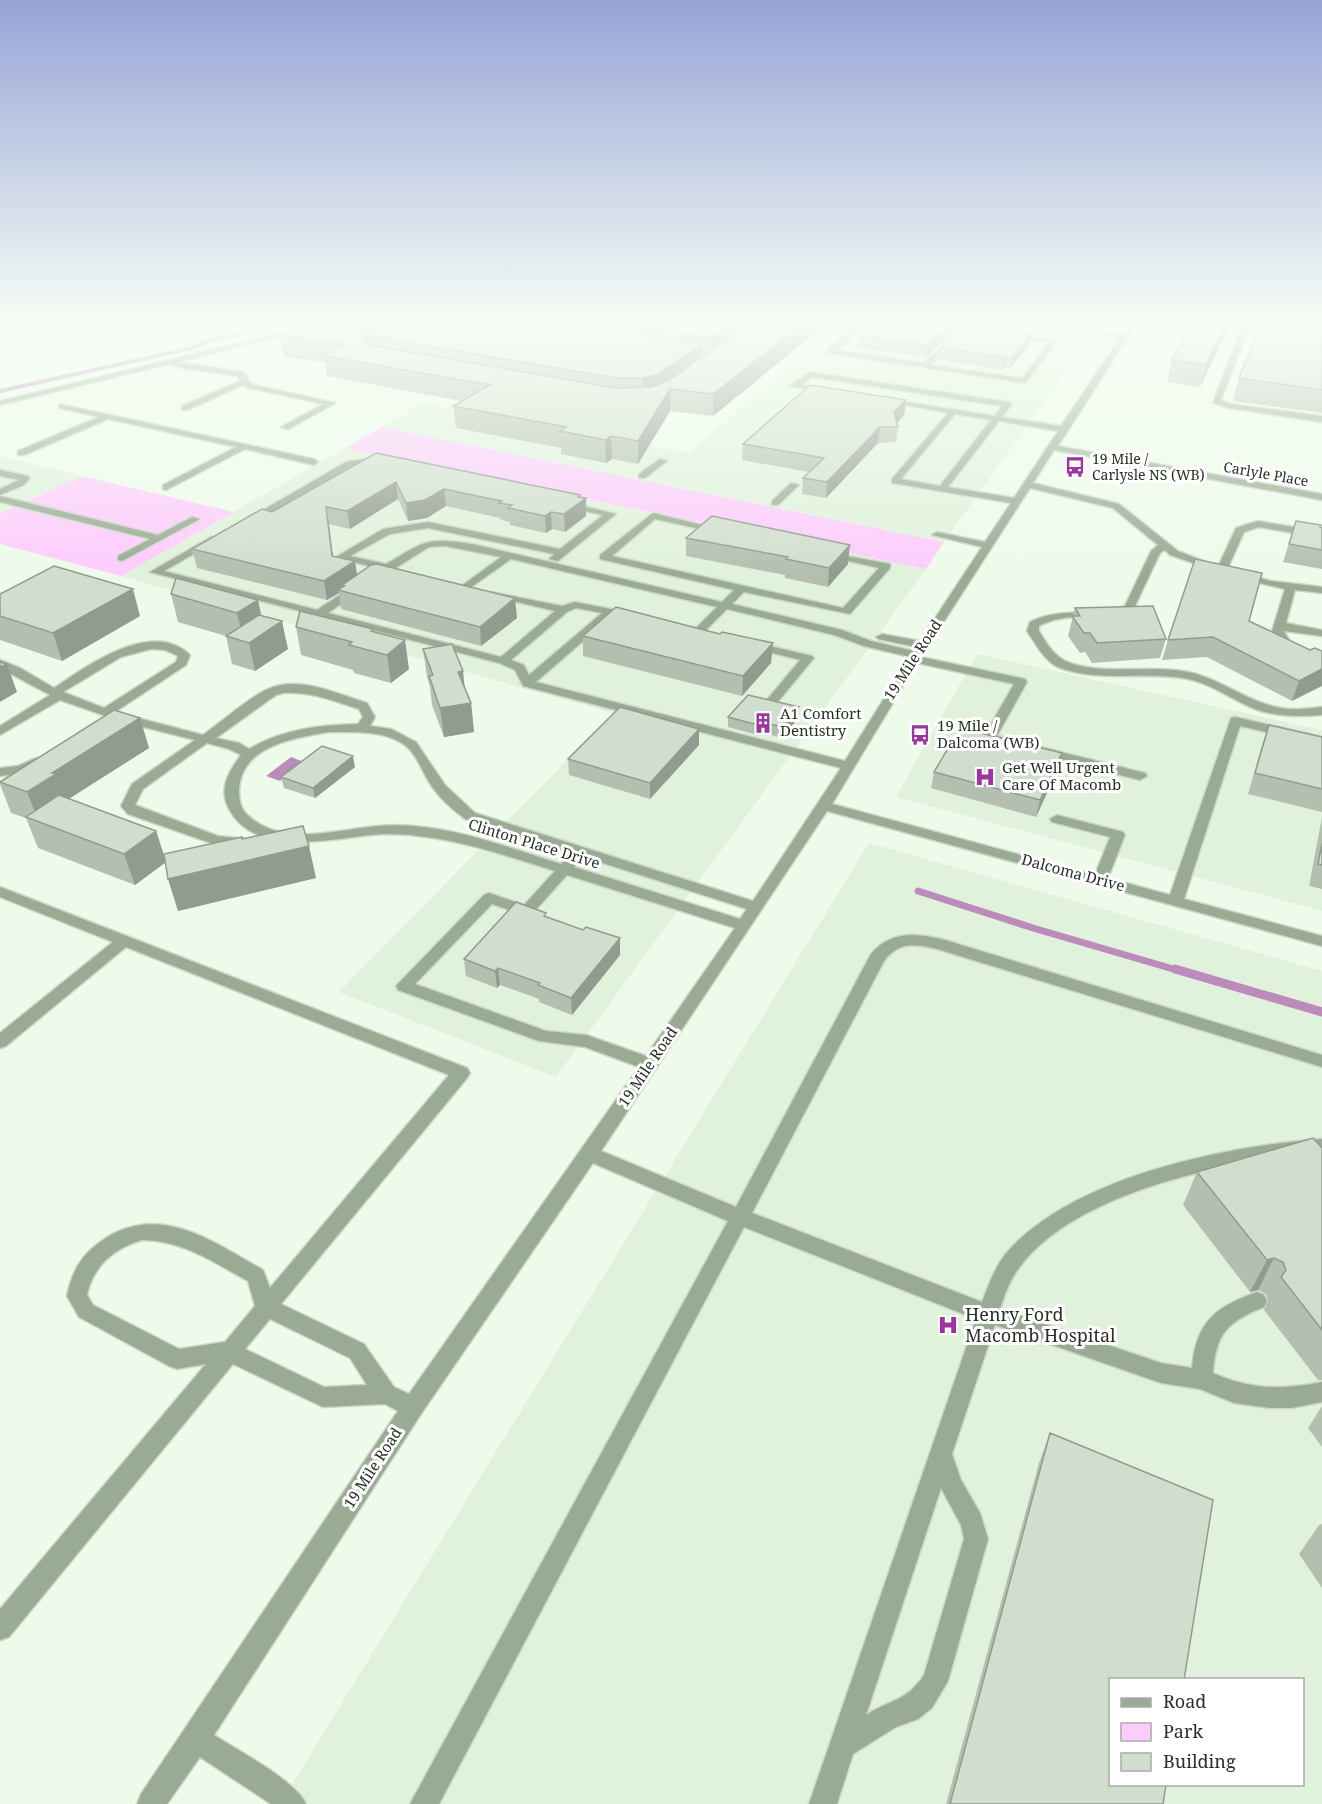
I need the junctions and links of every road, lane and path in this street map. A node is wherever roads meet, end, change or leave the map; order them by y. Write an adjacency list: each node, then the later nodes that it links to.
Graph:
1 (67, 407): 8 (street)
2 (326, 407): 11 (street)
3 (923, 407): 7 (street, Carlyle Place)
4 (1006, 407): 9 (street)
5 (1077, 407): 12 (street, 19 Mile Road)
6 (1242, 407): 10 (street)
7 (953, 412): 9 (street, Carlyle Place); 25 (street)
8 (105, 417): 13 (street); 15 (street)
9 (997, 419): 12 (street, Carlyle Place); 25 (street)
10 (1322, 419)
11 (285, 428)
12 (1060, 433): 14 (street, 19 Mile Road); 19 (street, Carlyle Place)
13 (243, 447): 17 (street); 24 (street)
14 (1051, 447): 19 (street, Carlyle Place); 22 (street, 19 Mile Road)
15 (21, 453)
16 (663, 460): 21 (street)
17 (314, 462)
18 (389, 467): 33 (street)
19 (1170, 468): 27 (street, Carlyle Place)
20 (0, 473): 26 (street)
21 (642, 476)
22 (1026, 484): 29 (street, 19 Mile Road); 40 (street)
23 (794, 485): 31 (street)
24 (166, 487)
25 (942, 489): 29 (street)
26 (0, 492)
27 (1322, 497)
28 (0, 499): 38 (street)
29 (1015, 501): 39 (street, 19 Mile Road)
30 (553, 502): 42 (street)
31 (775, 503)
32 (195, 519): 38 (street)
33 (238, 524)
34 (724, 532): 50 (street)
35 (938, 535): 39 (street)
36 (1322, 535): 47 (street)
37 (217, 536): 55 (street)
38 (158, 538): 44 (street)
39 (987, 545): 61 (street, 19 Mile Road)
40 (1165, 546): 47 (street); 68 (street)
41 (817, 551): 50 (street)
42 (562, 553): 45 (street); 46 (street)
43 (509, 556): 45 (street); 46 (street); 53 (street)
44 (122, 558)
45 (547, 564): 52 (street)
46 (387, 568): 48 (street); 55 (street)
47 (1222, 570): 49 (street)
48 (410, 573)
49 (1291, 585): 51 (street); 58 (street)
50 (742, 588): 52 (street)
51 (1322, 590)
52 (724, 606): 57 (street); 61 (street)
53 (563, 610): 54 (street); 62 (street)
54 (611, 611): 56 (street); 65 (street)
55 (319, 614): 62 (street)
56 (644, 619)
57 (665, 624)
58 (1279, 625): 59 (street); 63 (street)
59 (1322, 633)
60 (742, 642): 67 (street)
61 (918, 653): 77 (street, 19 Mile Road); 79 (street)
62 (503, 661): 65 (street)
63 (1322, 662)
64 (0, 663): 66 (street)
65 (527, 683): 77 (street)
66 (57, 694): 69 (street); 69 (street); 72 (street)
67 (772, 701)
68 (1322, 711)
69 (109, 713): 70 (street); 73 (street)
70 (92, 726)
71 (362, 728): 73 (street); 76 (street, Clinton Place Drive); 83 (street, Clinton Place Drive)
72 (0, 731)
73 (206, 739): 76 (street); 82 (street)
74 (1322, 741): 87 (street)
75 (51, 752): 78 (street)
76 (248, 756): 82 (street, Clinton Place Drive)
77 (850, 766): 80 (street, 19 Mile Road)
78 (0, 772)
79 (1140, 776)
80 (824, 806): 85 (street, Dalcoma Drive); 88 (street, 19 Mile Road)
81 (1057, 819): 85 (street)
82 (266, 832): 84 (street, Clinton Place Drive)
83 (579, 852): 84 (street); 88 (street, Clinton Place Drive)
84 (564, 869): 89 (street, Clinton Place Drive); 94 (street)
85 (1100, 880): 87 (street, Dalcoma Drive)
86 (0, 892): 90 (street)
87 (1176, 901): 91 (street, Dalcoma Drive)
88 (756, 907): 89 (street, 19 Mile Road)
89 (743, 925): 94 (street, 19 Mile Road)
90 (124, 940): 92 (street); 99 (street)
91 (1322, 941)
92 (0, 1042)
93 (1322, 1061): 97 (street)
94 (650, 1064): 96 (street, 19 Mile Road)
95 (1322, 1146): 100 (street)
96 (589, 1154): 97 (street); 105 (street, 19 Mile Road)
97 (740, 1217): 100 (street); 112 (street)
98 (1257, 1301): 102 (street)
99 (266, 1307): 101 (street); 101 (street); 104 (street)
100 (988, 1314): 102 (street); 106 (street)
101 (228, 1352): 104 (street); 107 (street)
102 (1202, 1379): 103 (street)
103 (1322, 1392)
104 (386, 1394): 105 (street)
105 (413, 1407): 108 (street, 19 Mile Road)
106 (941, 1455): 109 (street); 109 (street)
107 (0, 1628)
108 (196, 1739): 110 (street, 19 Mile Road); 111 (street)
109 (843, 1745): 113 (street)
110 (151, 1804)
111 (291, 1804)
112 (424, 1804)
113 (823, 1804)

